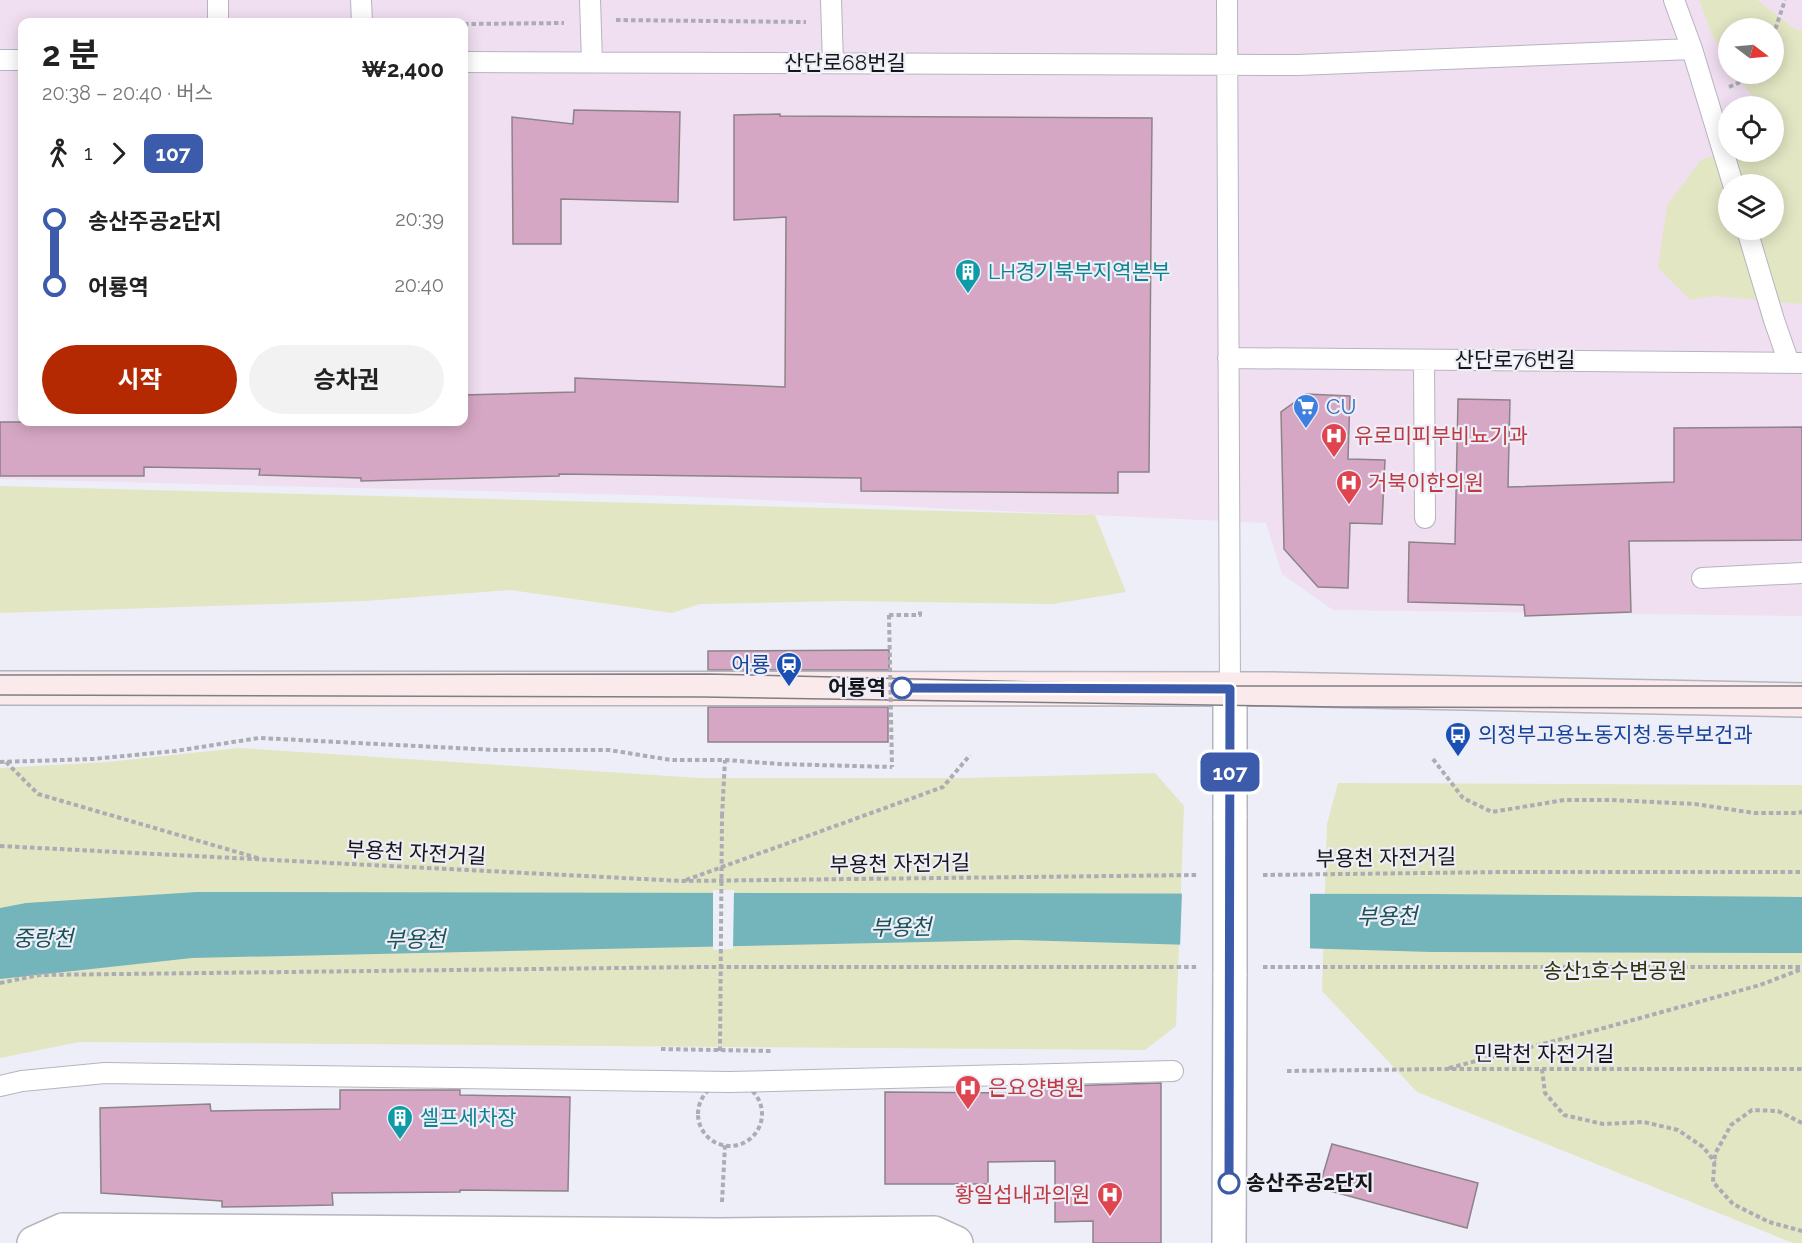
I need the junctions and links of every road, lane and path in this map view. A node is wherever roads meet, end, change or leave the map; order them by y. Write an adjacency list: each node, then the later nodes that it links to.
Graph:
1 (218, 0): 8 (lane)
2 (361, 0): 9 (lane)
3 (590, 0): 19 (lane)
4 (831, 0): 20 (lane)
5 (1227, 0): 21 (lane)
6 (1674, 0): 15 (lane)
7 (1785, 0): 10 (path)
8 (218, 18)
9 (362, 18)
10 (1779, 18)
11 (626, 19): 12 (path)
12 (789, 23)
13 (468, 24): 14 (path)
14 (546, 24)
15 (1692, 49): 21 (lane, 산단로68번길); 24 (lane)
16 (0, 60): 17 (lane)
17 (18, 60)
18 (468, 62): 19 (lane, 산단로68번길)
19 (592, 62): 20 (lane, 산단로68번길)
20 (833, 63): 21 (lane, 산단로68번길)
21 (1227, 65): 26 (lane)
22 (1735, 84): 23 (path)
23 (1726, 88)
24 (1730, 174)
25 (1750, 240): 28 (lane)
26 (1228, 358): 27 (lane, 산단로76번길); 34 (lane)
27 (1424, 360): 28 (lane, 산단로76번길); 29 (lane)
28 (1796, 363)
29 (1425, 518)
30 (1802, 573): 31 (lane)
31 (1702, 578)
32 (920, 610): 38 (path, bridge)
33 (0, 687): 34 (main road)
34 (1230, 689): 35 (main road); 48 (street, bridge)
35 (1802, 700)
36 (970, 755): 46 (path)
37 (1433, 759): 40 (path)
38 (724, 760): 39 (path); 51 (path, bridge)
39 (3, 762): 42 (path)
40 (1802, 812)
41 (0, 846): 42 (path, 부용천 자전거길)
42 (269, 861): 46 (path, 부용천 자전거길)
43 (1802, 872): 45 (path, 부용천 자전거길)
44 (1207, 875): 46 (path, 부용천 자전거길)
45 (1254, 875)
46 (682, 881)
47 (1802, 968): 48 (path); 53 (path)
48 (1230, 970): 49 (path); 68 (street)
49 (0, 983)
50 (661, 1049): 51 (path)
51 (720, 1051): 52 (path)
52 (776, 1051)
53 (1443, 1069): 54 (path, 민락천 자전거길); 57 (path, 민락천 자전거길)
54 (1542, 1069): 55 (path, 민락천 자전거길); 62 (path)
55 (1802, 1069)
56 (1173, 1071): 58 (lane)
57 (1287, 1071)
58 (729, 1082): 59 (lane); 61 (path); 61 (path)
59 (0, 1086)
60 (1802, 1123): 62 (path)
61 (725, 1145): 63 (path)
62 (1715, 1162): 64 (path)
63 (721, 1208)
64 (1802, 1231)
65 (457, 1238): 66 (street); 67 (street)
66 (34, 1243)
67 (956, 1243)
68 (1228, 1243)

